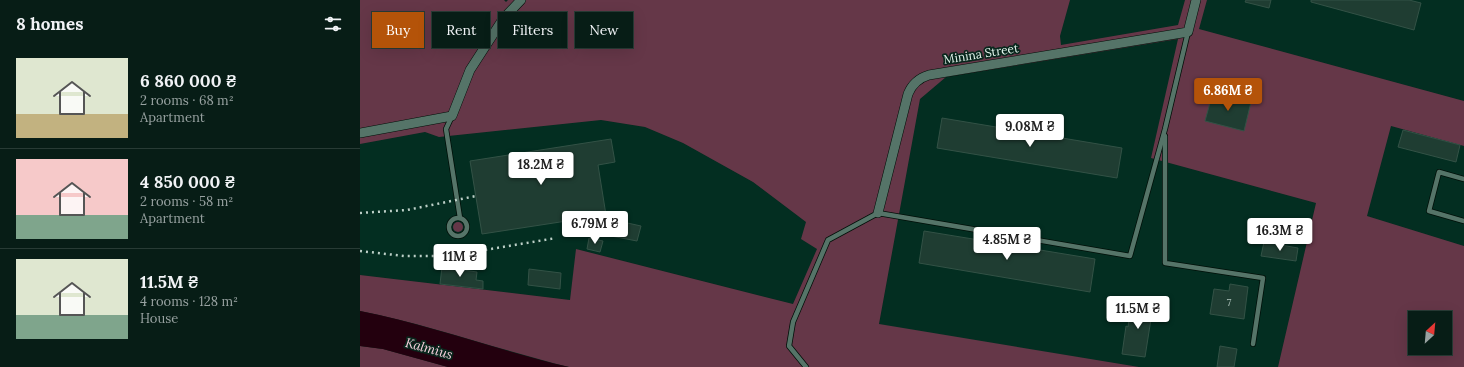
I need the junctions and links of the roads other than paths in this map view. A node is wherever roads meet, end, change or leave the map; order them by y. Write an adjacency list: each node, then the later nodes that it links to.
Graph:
1 (521, 0): 4 (street)
2 (1196, 0): 3 (street)
3 (1188, 32): 5 (lane); 8 (street, Minina Street)
4 (452, 116): 6 (street); 9 (lane)
5 (1165, 129): 8 (lane); 11 (lane)
6 (360, 133)
7 (1464, 179): 10 (lane)
8 (878, 213): 12 (lane)
9 (460, 218): 9 (lane)
10 (1464, 221)
11 (1253, 344)
12 (806, 367)

